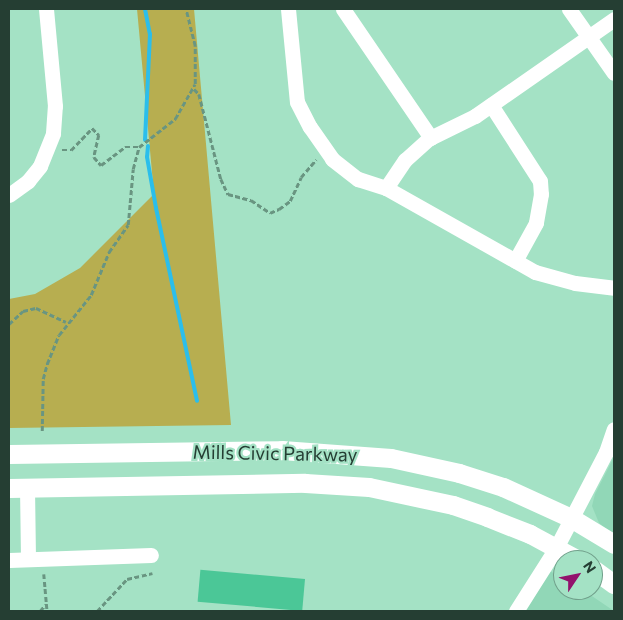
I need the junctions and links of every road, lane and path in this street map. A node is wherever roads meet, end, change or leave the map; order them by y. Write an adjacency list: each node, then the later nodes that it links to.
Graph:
1 (46, 9): 16 (street)
2 (186, 9): 9 (path)
3 (288, 9): 14 (street)
4 (343, 9): 11 (street)
5 (570, 9): 7 (street)
6 (614, 19): 7 (street)
7 (589, 37): 8 (street); 10 (street)
8 (614, 73)
9 (194, 89): 12 (path); 14 (path)
10 (491, 105): 11 (street); 17 (street)
11 (431, 138): 15 (street)
12 (140, 147): 13 (path); 19 (path)
13 (62, 150)
14 (325, 150): 15 (street)
15 (386, 188): 17 (street)
16 (9, 195)
17 (514, 261): 18 (street)
18 (614, 288)
19 (66, 322): 20 (path); 22 (path)
20 (9, 324)
21 (614, 429): 25 (street)
22 (42, 431)
23 (9, 454): 25 (main road, Mills Civic Parkway)
24 (18, 487): 27 (main road, Mills Civic Parkway); 30 (street)
25 (572, 518): 26 (main road, Mills Civic Parkway); 27 (street)
26 (614, 544)
27 (556, 548): 28 (main road, Mills Civic Parkway); 40 (street)
28 (560, 550)
29 (151, 556): 30 (street)
30 (28, 559): 31 (street)
31 (9, 560)
32 (152, 573): 39 (path)
33 (44, 574): 36 (path)
34 (603, 576): 35 (main road)
35 (614, 584)
36 (45, 605): 37 (path); 38 (path)
37 (40, 611)
38 (47, 611)
39 (96, 611)
40 (516, 611)

